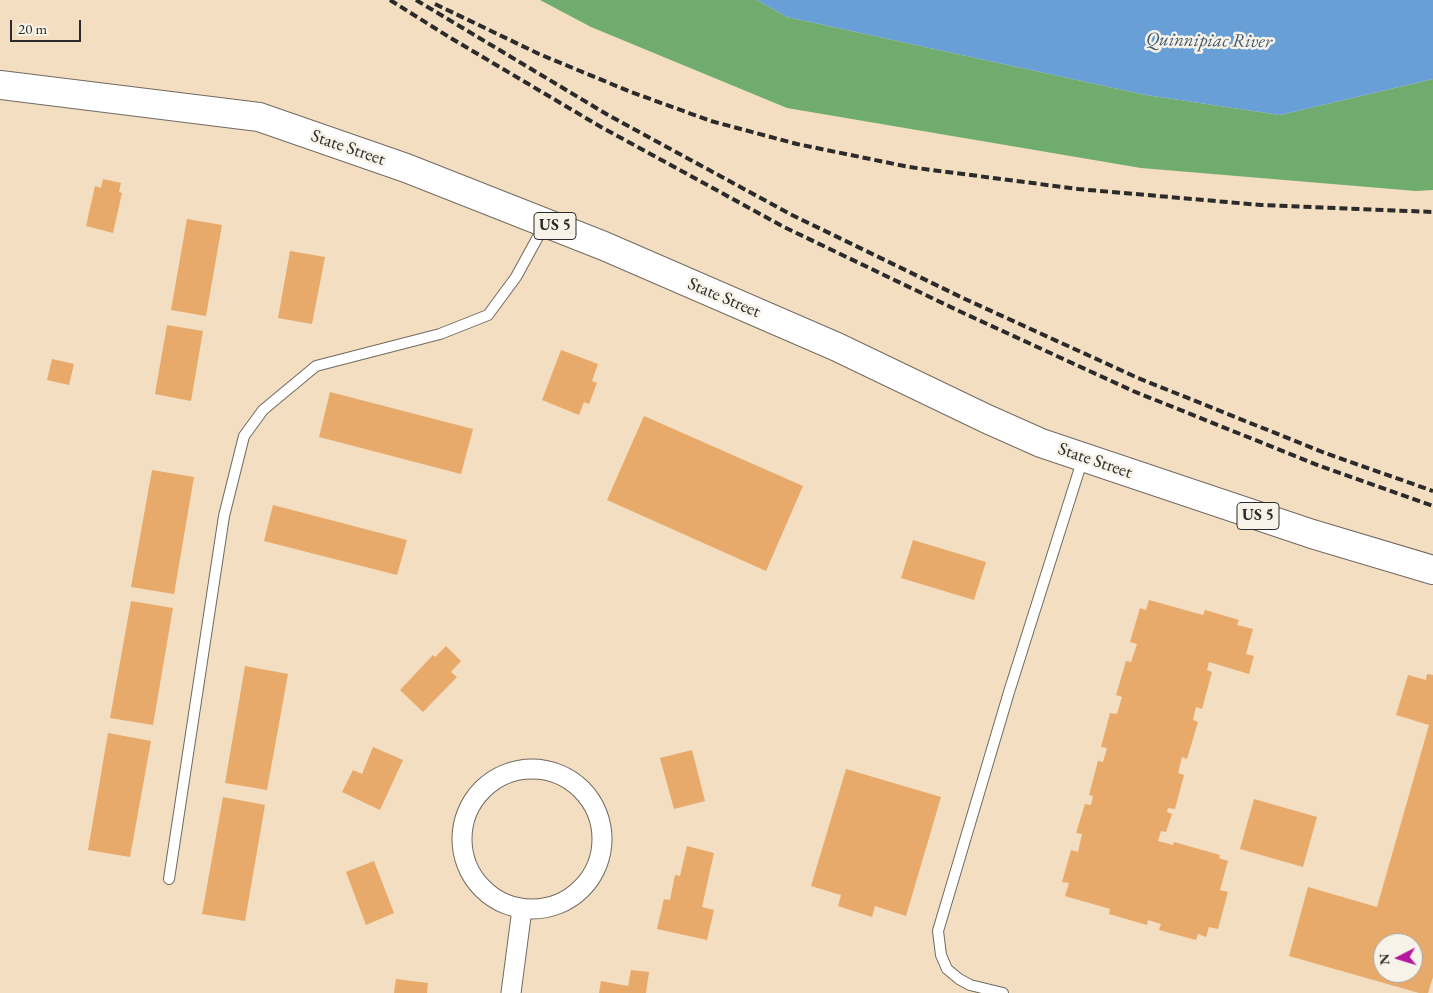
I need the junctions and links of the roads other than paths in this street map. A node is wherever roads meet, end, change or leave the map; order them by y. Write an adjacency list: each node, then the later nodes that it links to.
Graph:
1 (0, 85): 2 (main road, State Street / US 5)
2 (546, 223): 3 (main road, State Street / US 5); 5 (lane)
3 (1083, 458): 4 (main road, State Street / US 5); 8 (lane)
4 (1433, 570)
5 (169, 879)
6 (522, 909): 6 (street); 7 (street)
7 (511, 993)
8 (1003, 993)

